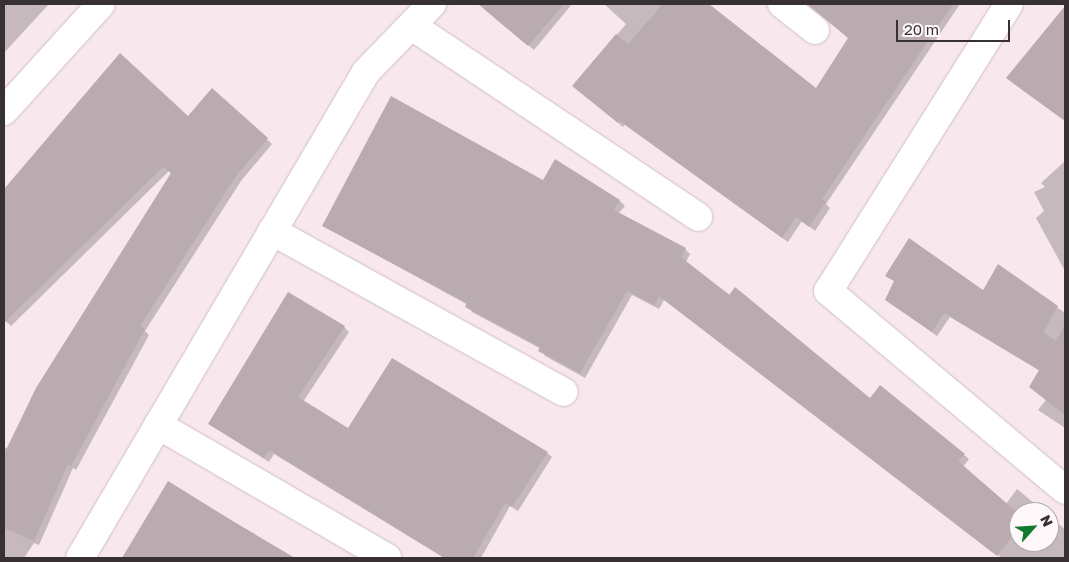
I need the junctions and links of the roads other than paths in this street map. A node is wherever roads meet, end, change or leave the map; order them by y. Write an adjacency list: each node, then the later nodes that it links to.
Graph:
1 (101, 4): 7 (street)
2 (432, 4): 5 (street)
3 (782, 4): 6 (street)
4 (1009, 4): 12 (street)
5 (412, 26): 8 (street); 9 (street)
6 (815, 30)
7 (4, 111)
8 (698, 217)
9 (272, 230): 10 (street); 11 (street)
10 (564, 392)
11 (158, 425): 13 (street); 14 (street)
12 (1065, 490)
13 (80, 558)
14 (387, 558)

